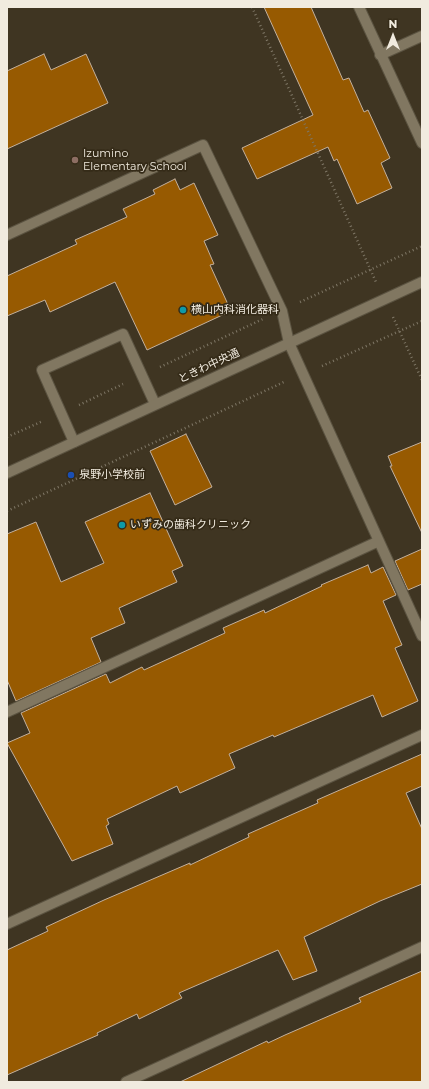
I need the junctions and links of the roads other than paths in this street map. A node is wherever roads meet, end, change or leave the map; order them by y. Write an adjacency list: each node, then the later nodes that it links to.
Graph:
1 (359, 7): 3 (street)
2 (422, 36): 3 (street)
3 (380, 55): 4 (street)
4 (422, 143)
5 (7, 235): 7 (street)
6 (422, 282): 7 (street, ときわ中央通)
7 (289, 343): 8 (street, ときわ中央通); 11 (street)
8 (155, 404): 9 (street, ときわ中央通); 9 (street)
9 (74, 442): 10 (street, ときわ中央通)
10 (7, 473)
11 (378, 540): 12 (street); 13 (street)
12 (422, 636)
13 (7, 712)
14 (422, 735): 15 (street)
15 (7, 924)
16 (422, 948): 17 (street)
17 (126, 1082)

